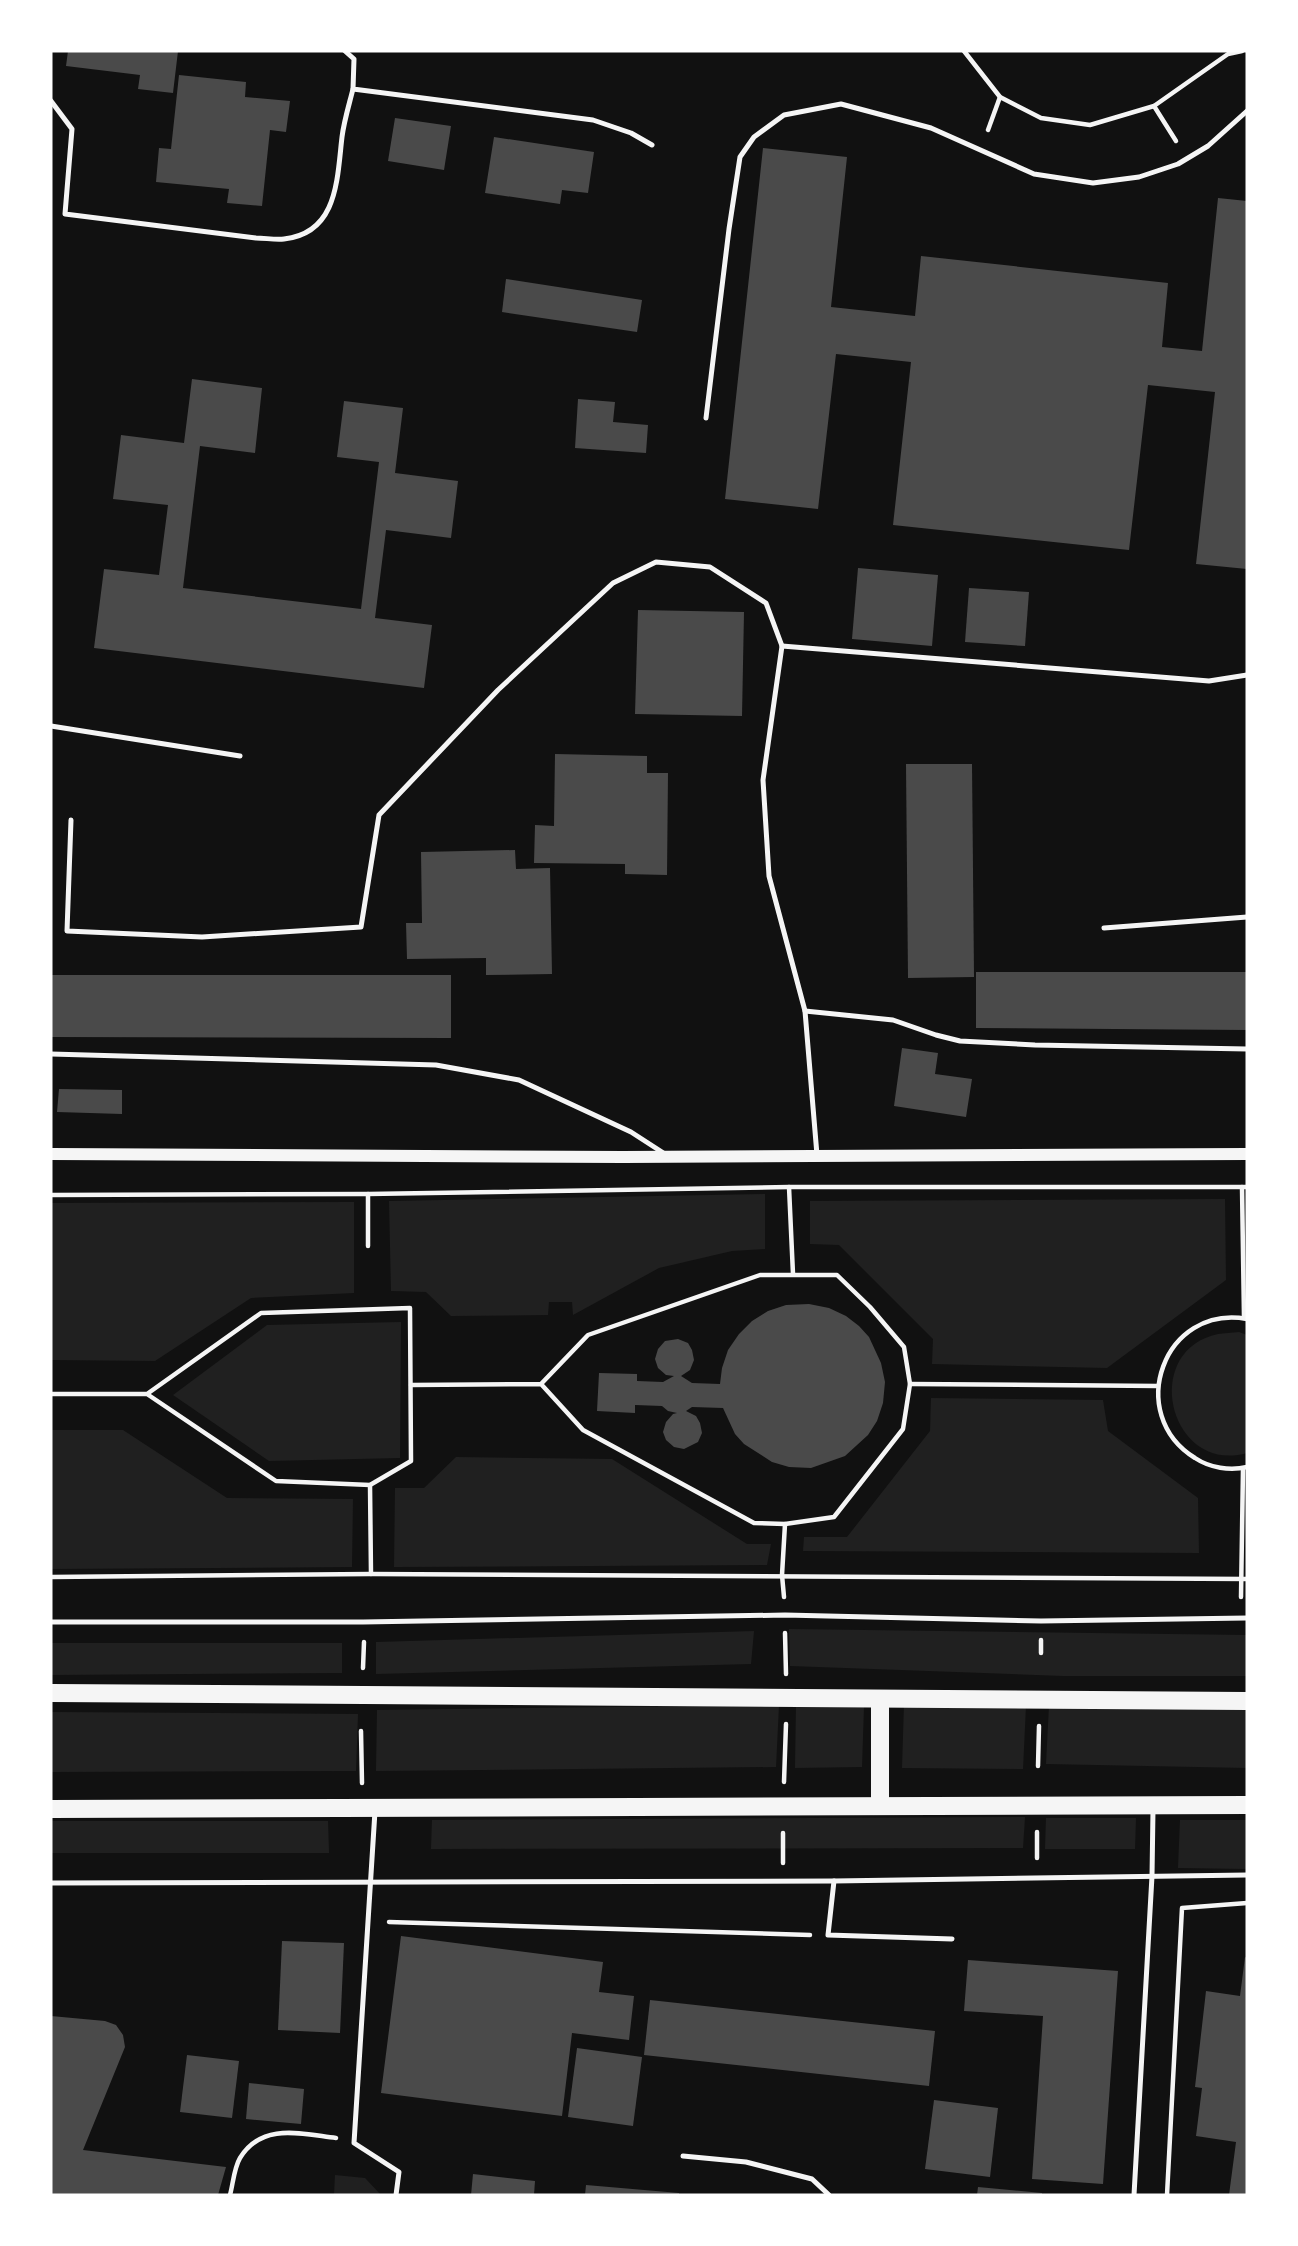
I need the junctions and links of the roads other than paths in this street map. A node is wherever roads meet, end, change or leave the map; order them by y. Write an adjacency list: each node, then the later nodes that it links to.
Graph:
1 (345, 51): 2 (lane)
2 (353, 89): 3 (lane); 5 (lane)
3 (51, 100)
4 (1247, 111): 6 (lane)
5 (652, 145)
6 (706, 418)
7 (782, 646): 8 (lane); 11 (lane); 14 (lane)
8 (1247, 675)
9 (51, 726): 10 (lane)
10 (240, 756)
11 (71, 820)
12 (1247, 917): 13 (lane)
13 (1104, 928)
14 (806, 1011): 15 (lane); 20 (lane)
15 (1247, 1049)
16 (51, 1054): 19 (lane)
17 (51, 1154): 19 (street)
18 (1247, 1154): 20 (street)
19 (670, 1157): 20 (street)
20 (817, 1157)
21 (1244, 1618): 22 (lane)
22 (51, 1622)
23 (51, 1693): 24 (main road)
24 (880, 1699): 25 (main road); 27 (main road)
25 (1247, 1701)
26 (1247, 1805): 29 (main road)
27 (880, 1806): 28 (main road); 29 (main road)
28 (375, 1807): 30 (main road); 35 (lane)
29 (1153, 1807): 32 (lane)
30 (51, 1809)
31 (1247, 1875): 32 (lane)
32 (1152, 1876): 33 (lane); 40 (lane)
33 (834, 1881): 35 (lane); 36 (lane)
34 (51, 1883): 35 (lane)
35 (372, 1883): 38 (lane)
36 (952, 1939)
37 (683, 2156): 39 (lane)
38 (396, 2195)
39 (830, 2195)
40 (1134, 2195)

